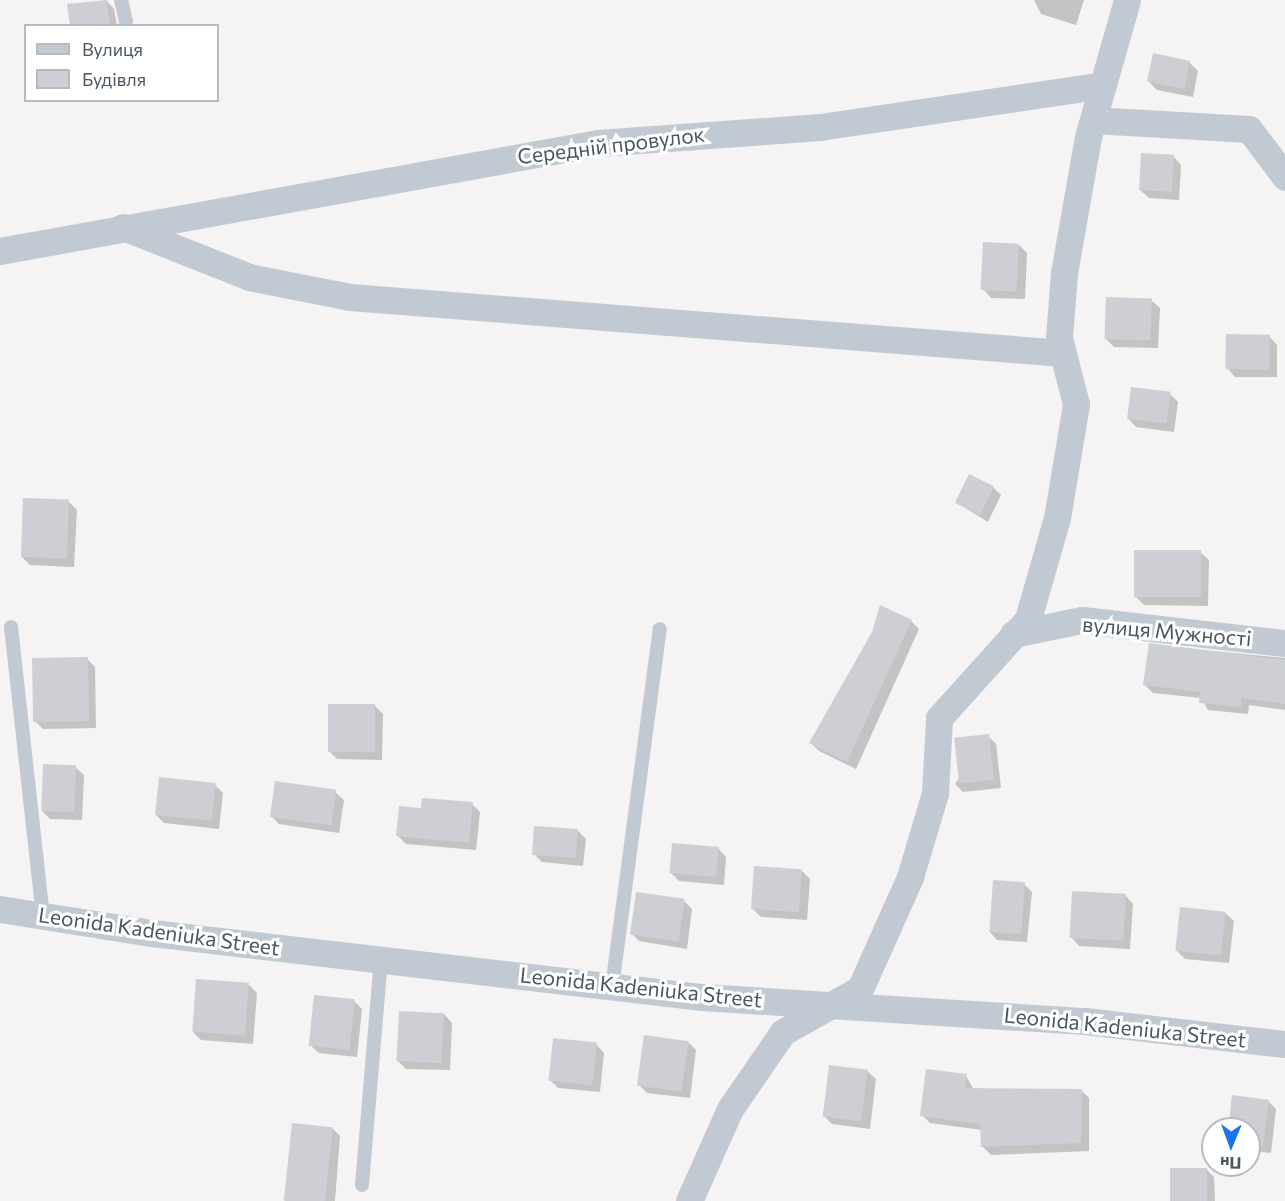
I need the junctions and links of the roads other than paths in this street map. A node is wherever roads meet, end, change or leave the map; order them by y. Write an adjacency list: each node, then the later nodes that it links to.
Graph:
1 (121, 0): 3 (lane)
2 (1127, 0): 4 (street)
3 (126, 21)
4 (1103, 86): 5 (street); 7 (street, Середній провулок)
5 (1093, 120): 6 (street); 9 (street)
6 (1285, 177)
7 (123, 226): 8 (street, Середній провулок); 9 (street)
8 (0, 251)
9 (1063, 353): 12 (street)
10 (12, 627): 15 (lane)
11 (660, 629): 17 (lane)
12 (1013, 634): 13 (street, вулиця Мужності); 18 (street)
13 (1285, 643)
14 (0, 909): 15 (street, Leonida Kadeniuka Street)
15 (43, 916): 16 (street, Leonida Kadeniuka Street)
16 (381, 960): 17 (street, Leonida Kadeniuka Street); 20 (lane)
17 (612, 987): 18 (street, Leonida Kadeniuka Street)
18 (836, 1003): 19 (street, Leonida Kadeniuka Street); 21 (street)
19 (1285, 1044)
20 (362, 1185)
21 (689, 1201)

